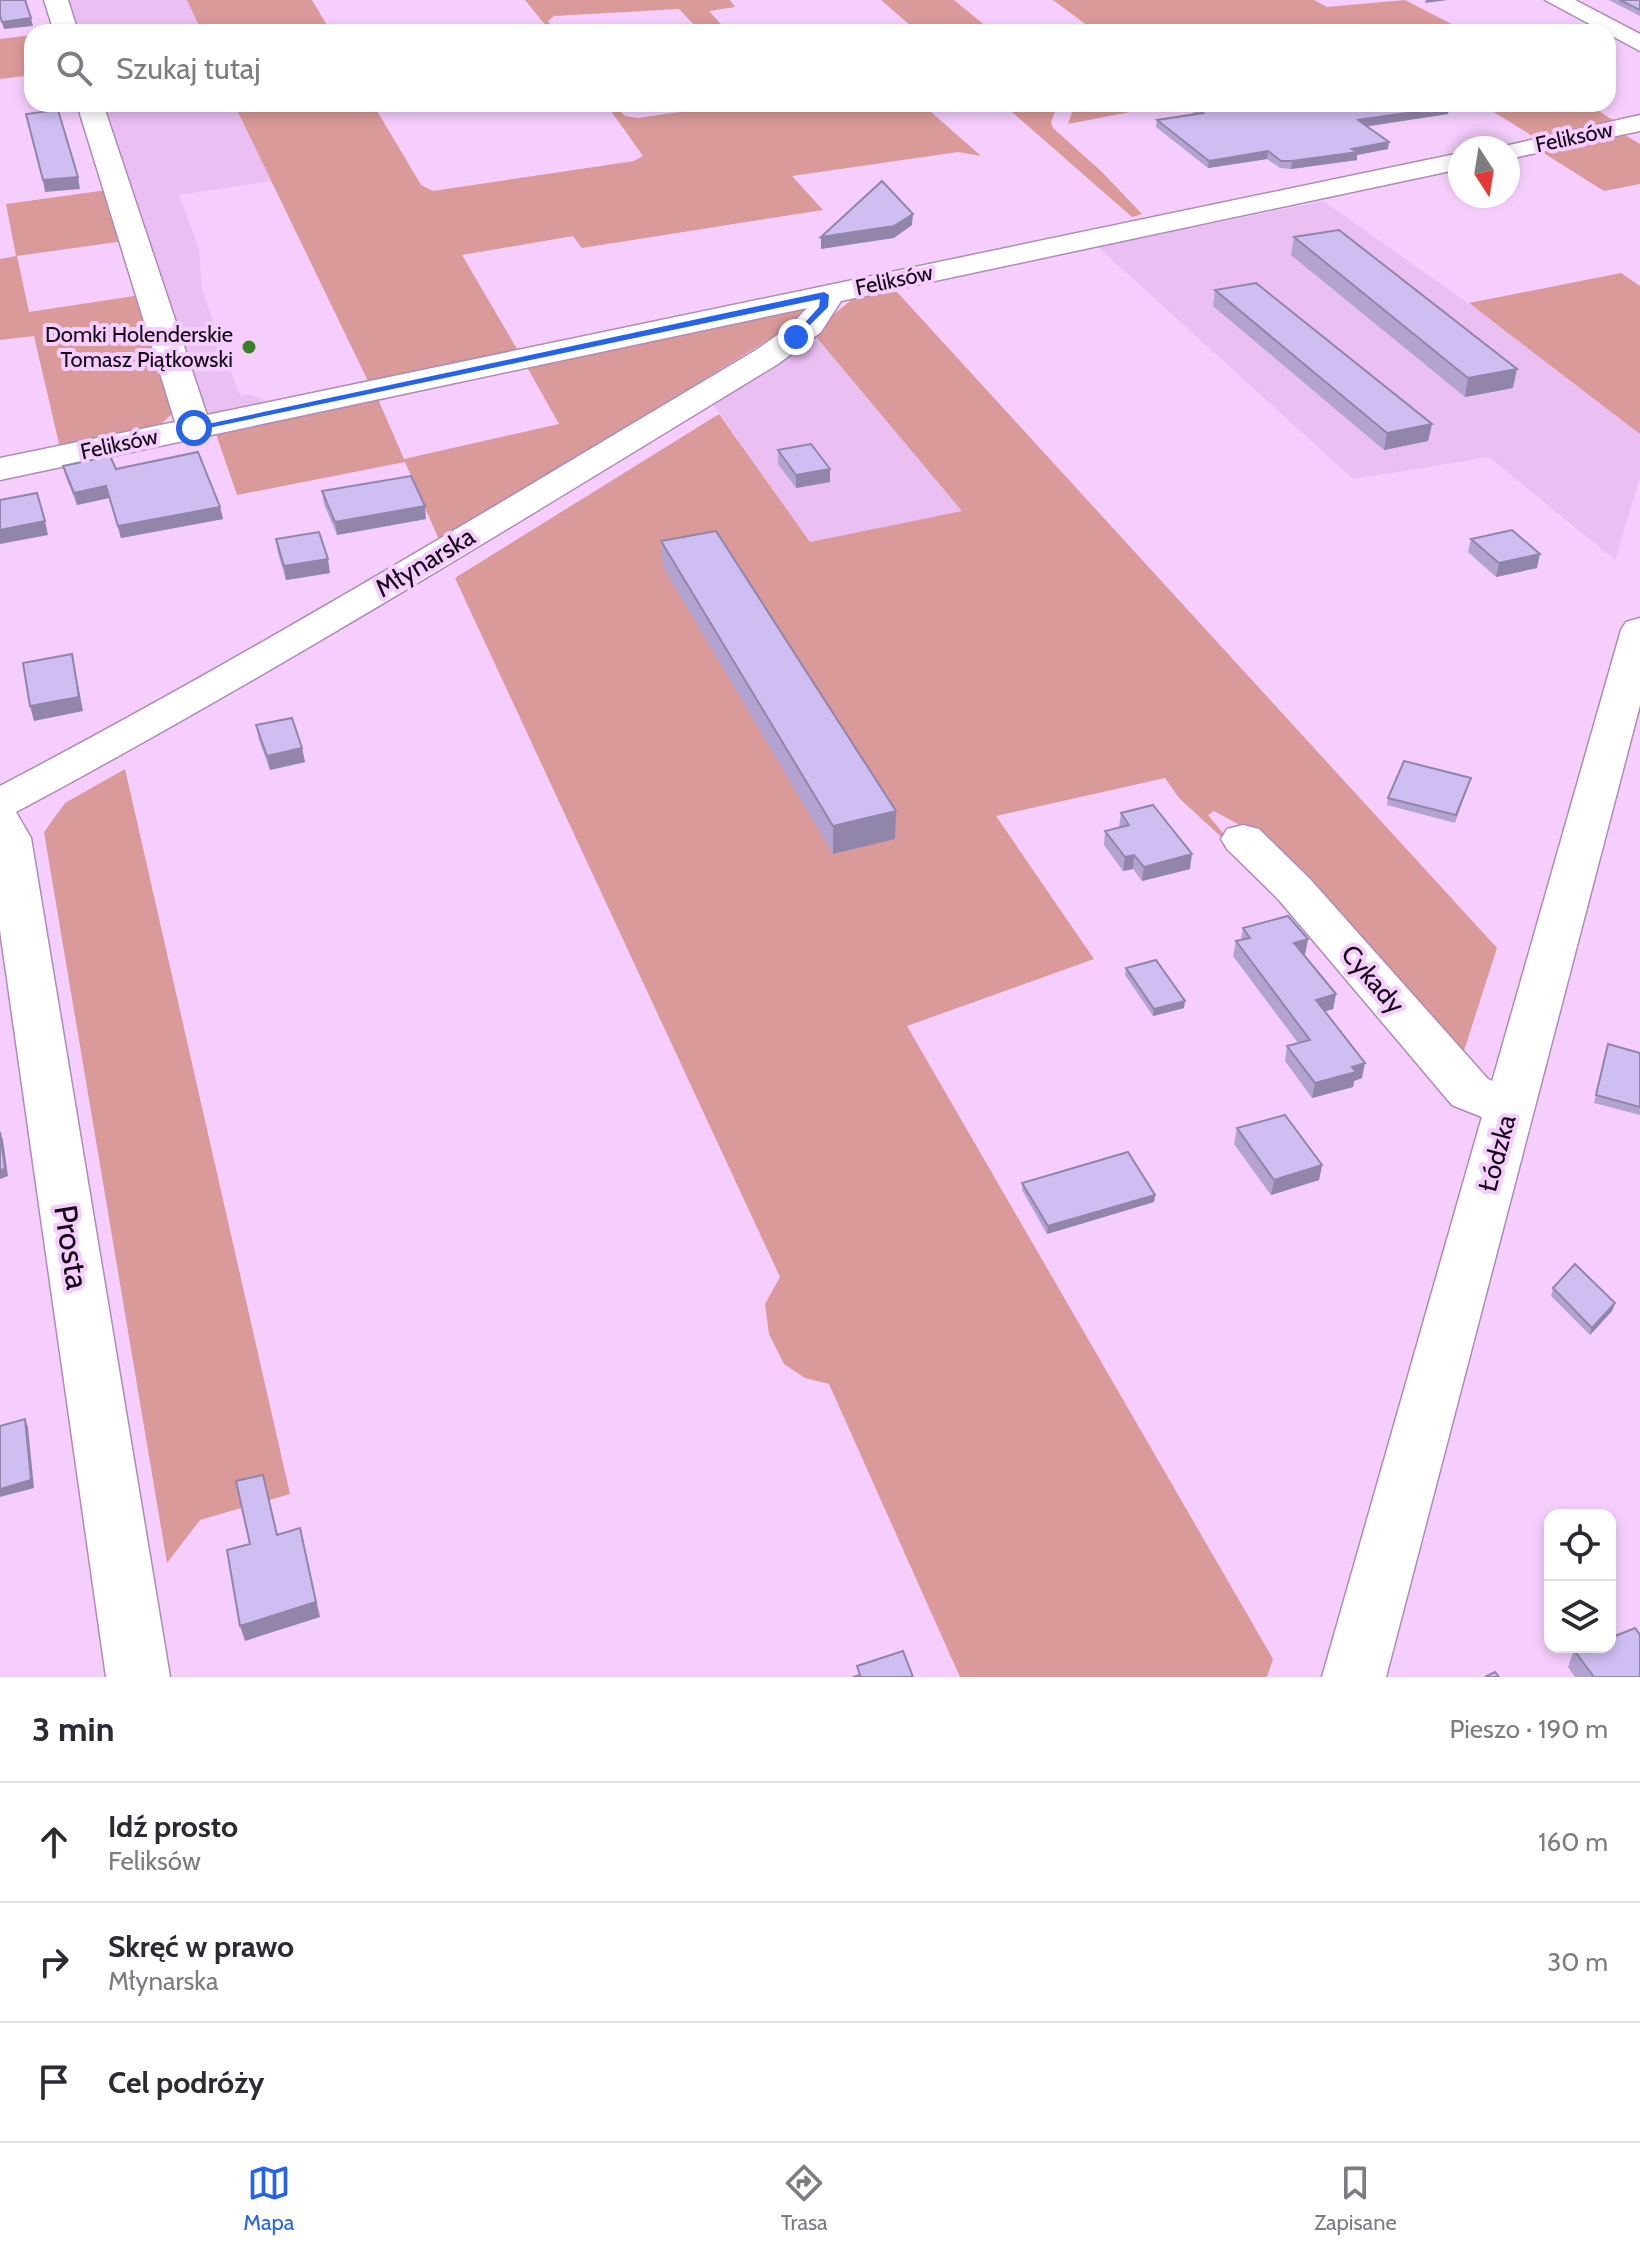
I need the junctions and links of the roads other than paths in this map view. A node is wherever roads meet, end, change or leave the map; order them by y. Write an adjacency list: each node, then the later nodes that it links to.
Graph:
1 (56, 0): 3 (street)
2 (1557, 0): 4 (street)
3 (64, 24)
4 (1602, 24)
5 (1616, 31): 6 (street)
6 (1640, 44)
7 (93, 112): 12 (street)
8 (1640, 123): 9 (street, Feliksów)
9 (1520, 148)
10 (1448, 164): 11 (street, Feliksów)
11 (824, 295): 12 (street, Feliksów); 15 (street, Młynarska)
12 (194, 428): 13 (street, Feliksów)
13 (0, 469)
14 (1640, 630): 18 (street, Łódzka)
15 (0, 803)
16 (0, 820): 19 (street, Prosta)
17 (1243, 839): 18 (street, Cykady)
18 (1509, 1110): 20 (street, Łódzka)
19 (138, 1677)
20 (1354, 1677)

